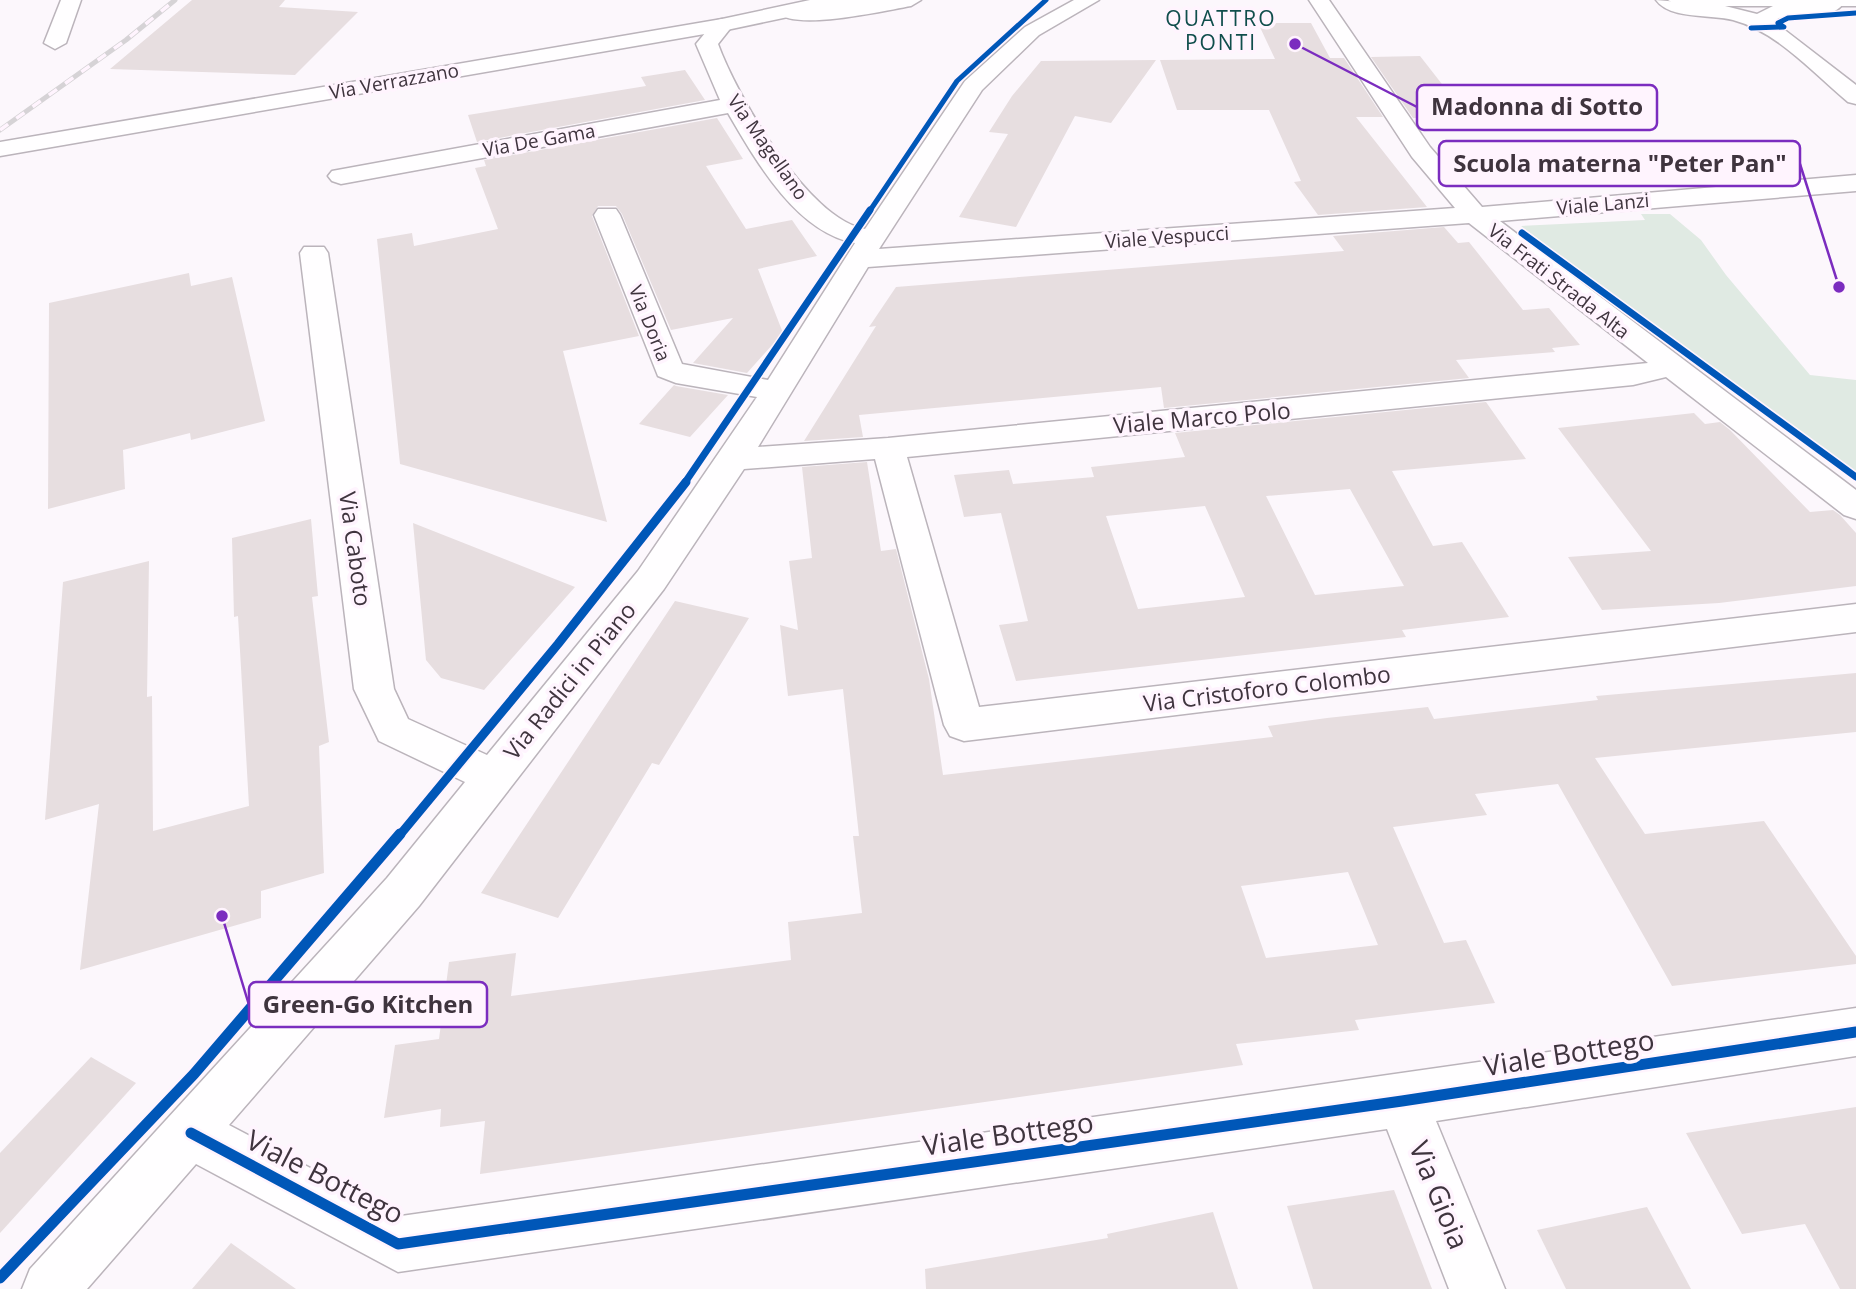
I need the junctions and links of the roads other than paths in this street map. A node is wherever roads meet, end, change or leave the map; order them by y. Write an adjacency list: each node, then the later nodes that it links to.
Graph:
1 (71, 0): 17 (street)
2 (839, 0): 13 (street, Via Verrazzano)
3 (873, 0): 13 (street, Via Verrazzano)
4 (911, 0): 13 (street, Via Verrazzano)
5 (1089, 0): 16 (street, Via Radici in Piano)
6 (1318, 0): 24 (street, Via Frati Strada Alta)
7 (1665, 0): 15 (street)
8 (1678, 0): 9 (street)
9 (1684, 0): 11 (street)
10 (1856, 0): 11 (street)
11 (1836, 1): 15 (street)
12 (1056, 2): 16 (street, Via Radici in Piano)
13 (789, 12): 14 (street, Via Verrazzano)
14 (722, 25): 19 (street, Via Magellano); 20 (street, Via Verrazzano)
15 (1766, 25): 18 (street)
16 (1032, 31): 25 (street, Via Radici in Piano)
17 (55, 43)
18 (1856, 97)
19 (736, 104): 21 (street, Via De Gama); 25 (street, Via Magellano)
20 (0, 149)
21 (341, 176)
22 (1856, 183): 24 (street, Viale Lanzi)
23 (607, 215): 28 (street, Via Doria)
24 (1475, 215): 25 (street, Viale Vespucci); 27 (street, Via Frati Strada Alta)
25 (866, 249): 28 (street, Via Radici in Piano)
26 (314, 253): 33 (street, Via Caboto)
27 (1669, 367): 29 (street, Viale Marco Polo); 31 (street, Via Frati Strada Alta)
28 (774, 391): 30 (street, Via Radici in Piano)
29 (888, 447): 30 (street, Viale Marco Polo); 32 (street, Via Cristoforo Colombo)
30 (734, 459): 33 (street, Via Radici in Piano)
31 (1856, 507)
32 (1856, 618)
33 (495, 775): 36 (street, Via Radici in Piano)
34 (1856, 1032): 35 (street, Viale Bottego)
35 (1402, 1101): 36 (street, Viale Bottego); 38 (street, Via Gioia)
36 (191, 1133): 37 (street, Via Radici in Piano)
37 (50, 1289)
38 (1477, 1289)

